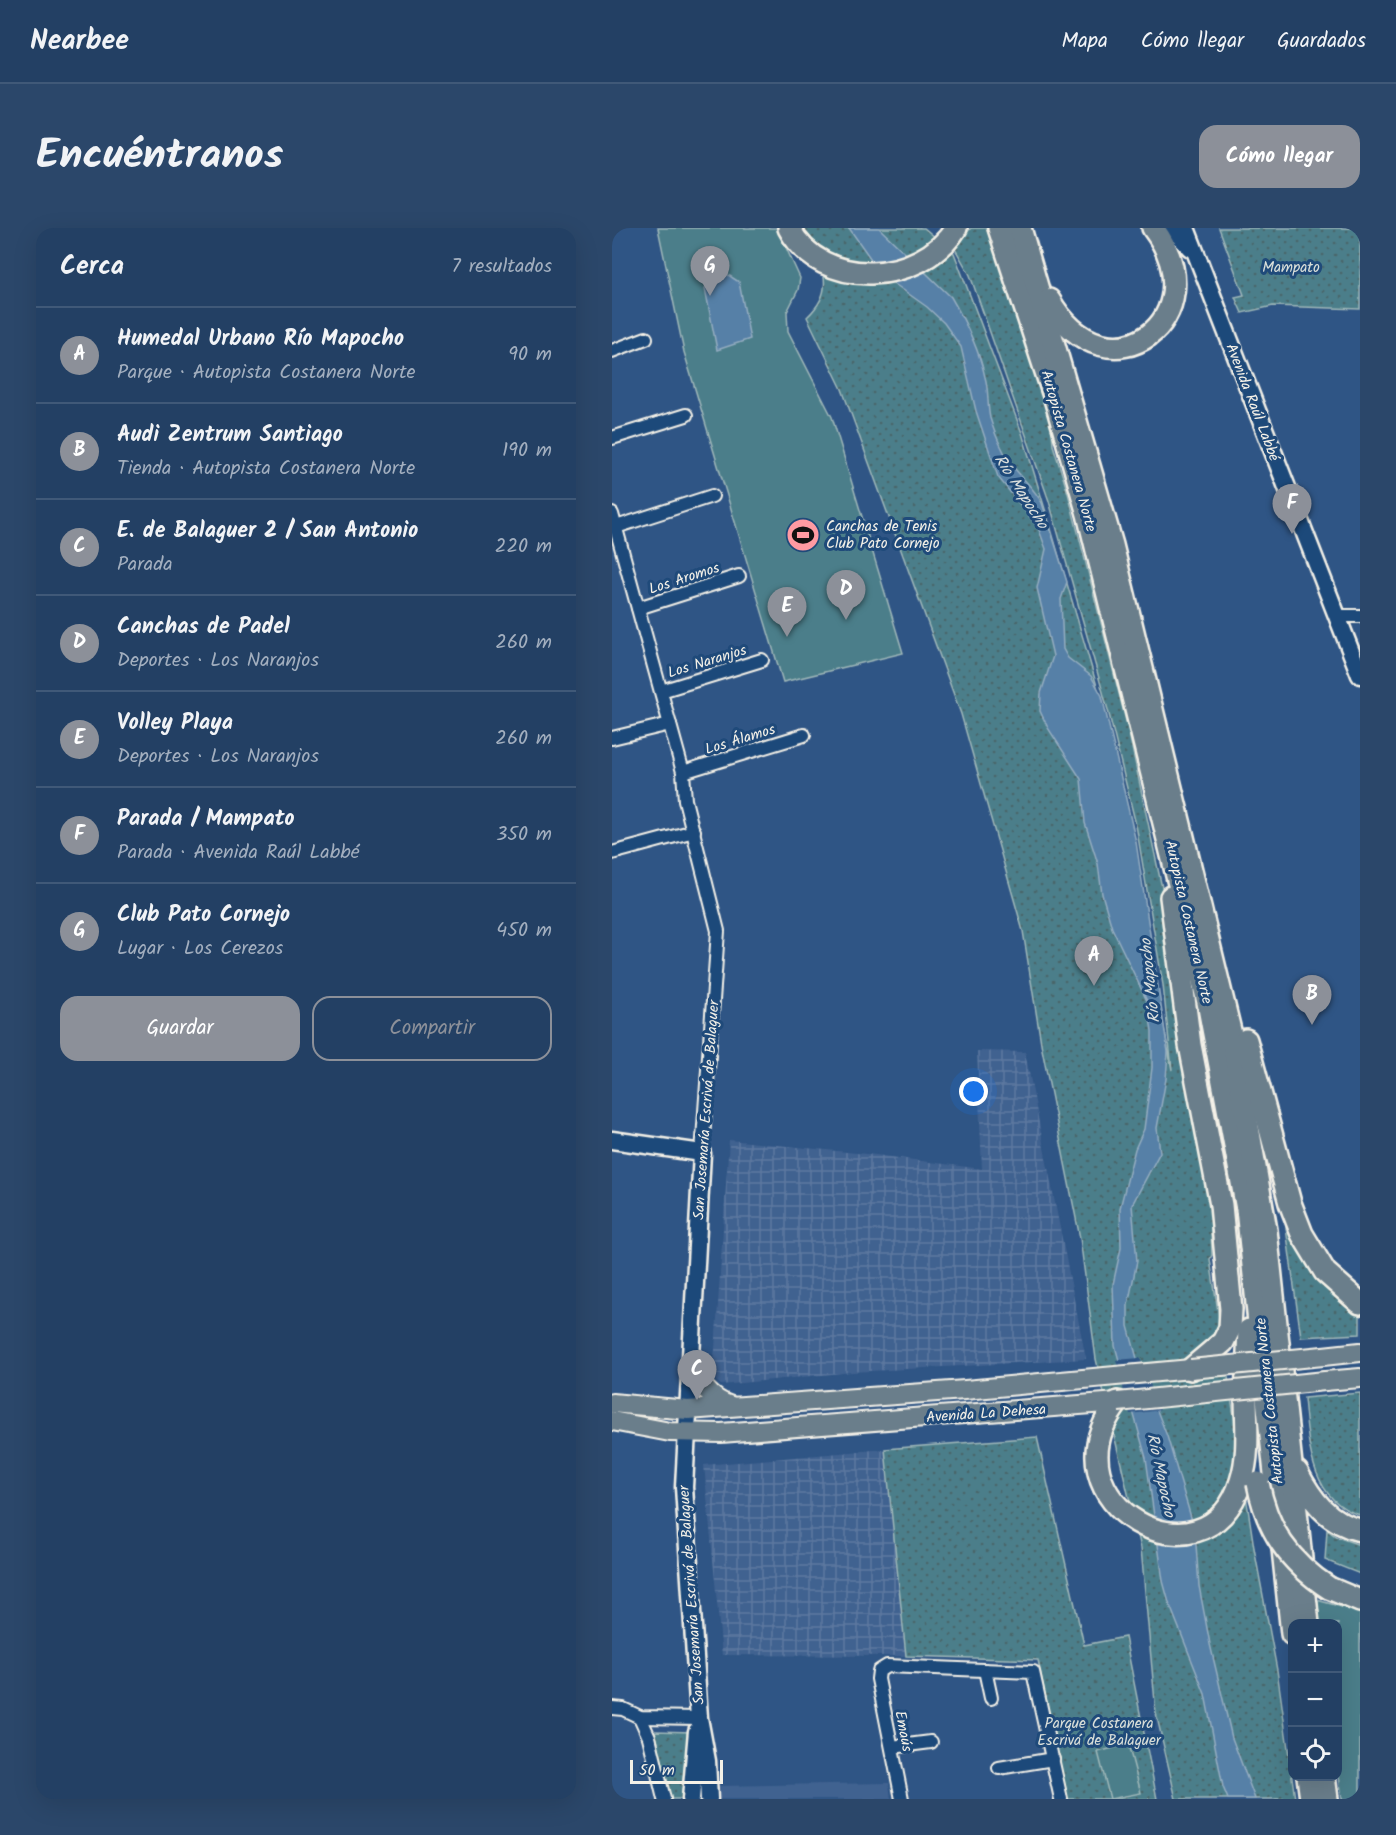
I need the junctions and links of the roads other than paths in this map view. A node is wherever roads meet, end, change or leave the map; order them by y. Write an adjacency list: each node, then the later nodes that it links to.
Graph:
1 (789, 228): 2 (highway)
2 (956, 228)
3 (999, 228): 29 (highway, Autopista Costanera Norte)
4 (1020, 228): 9 (highway, Autopista Costanera Norte)
5 (1153, 228): 9 (highway)
6 (1172, 228): 8 (street)
7 (1186, 228): 8 (street, Avenida Raúl Labbé)
8 (1196, 256): 20 (street, Avenida Raúl Labbé)
9 (1034, 273): 32 (highway, Autopista Costanera Norte)
10 (646, 338): 11 (street)
11 (612, 351)
12 (686, 415): 13 (street)
13 (612, 438)
14 (712, 496): 16 (street)
15 (612, 514): 16 (street, San Josemaría Escrivá de Balaguer)
16 (616, 528): 17 (street, San Josemaría Escrivá de Balaguer)
17 (617, 553): 19 (street, San Josemaría Escrivá de Balaguer)
18 (739, 576): 19 (street, Los Aromos)
19 (638, 608): 24 (street, San Josemaría Escrivá de Balaguer)
20 (1337, 616): 21 (street); 23 (street, Avenida Raúl Labbé)
21 (1360, 616)
22 (762, 660): 24 (street, Los Naranjos)
23 (1360, 675)
24 (661, 691): 25 (street, San Josemaría Escrivá de Balaguer)
25 (670, 724): 27 (street); 28 (street, San Josemaría Escrivá de Balaguer)
26 (804, 735): 28 (street, Los Álamos)
27 (612, 738)
28 (683, 772): 30 (street, San Josemaría Escrivá de Balaguer)
29 (1159, 799): 35 (highway, Autopista Costanera Norte); 39 (highway)
30 (694, 831): 31 (street); 34 (street, San Josemaría Escrivá de Balaguer)
31 (612, 853)
32 (1201, 902): 36 (highway); 47 (highway, Autopista Costanera Norte)
33 (612, 1140): 34 (street)
34 (702, 1153): 38 (street, San Josemaría Escrivá de Balaguer)
35 (1247, 1209): 48 (highway); 51 (highway, Autopista Costanera Norte)
36 (1360, 1303)
37 (1360, 1352): 39 (main road, Avenida La Dehesa, bridge)
38 (691, 1365): 43 (main road); 44 (street, San Josemaría Escrivá de Balaguer)
39 (1191, 1369): 43 (main road, Avenida La Dehesa)
40 (1360, 1378): 41 (main road, Avenida La Dehesa, bridge)
41 (1118, 1402): 46 (main road, Avenida La Dehesa); 48 (highway)
42 (612, 1403): 44 (main road, Avenida La Dehesa)
43 (732, 1407): 44 (main road, Avenida La Dehesa)
44 (688, 1410): 46 (street, San Josemaría Escrivá de Balaguer)
45 (612, 1421): 46 (main road, Avenida La Dehesa)
46 (686, 1434): 57 (street, San Josemaría Escrivá de Balaguer)
47 (1292, 1458): 49 (highway); 52 (highway, Autopista Costanera Norte)
48 (1250, 1483): 50 (highway, bridge)
49 (1360, 1530)
50 (1360, 1601)
51 (1291, 1619)
52 (1308, 1619)
53 (985, 1670): 54 (street); 59 (street, Emaús); 60 (street)
54 (991, 1698)
55 (612, 1708): 56 (street)
56 (640, 1718): 57 (street); 64 (street)
57 (699, 1718): 65 (street, San Josemaría Escrivá de Balaguer); 66 (street, San Josemaría Escrivá de Balaguer)
58 (931, 1742): 59 (street)
59 (892, 1747): 67 (street, Emaús)
60 (1053, 1759): 61 (street); 68 (street)
61 (999, 1768)
62 (1309, 1781): 69 (highway)
63 (1325, 1781): 70 (highway)
64 (664, 1799)
65 (691, 1799)
66 (710, 1799)
67 (902, 1799)
68 (1061, 1799)
69 (1311, 1799)
70 (1327, 1799)

